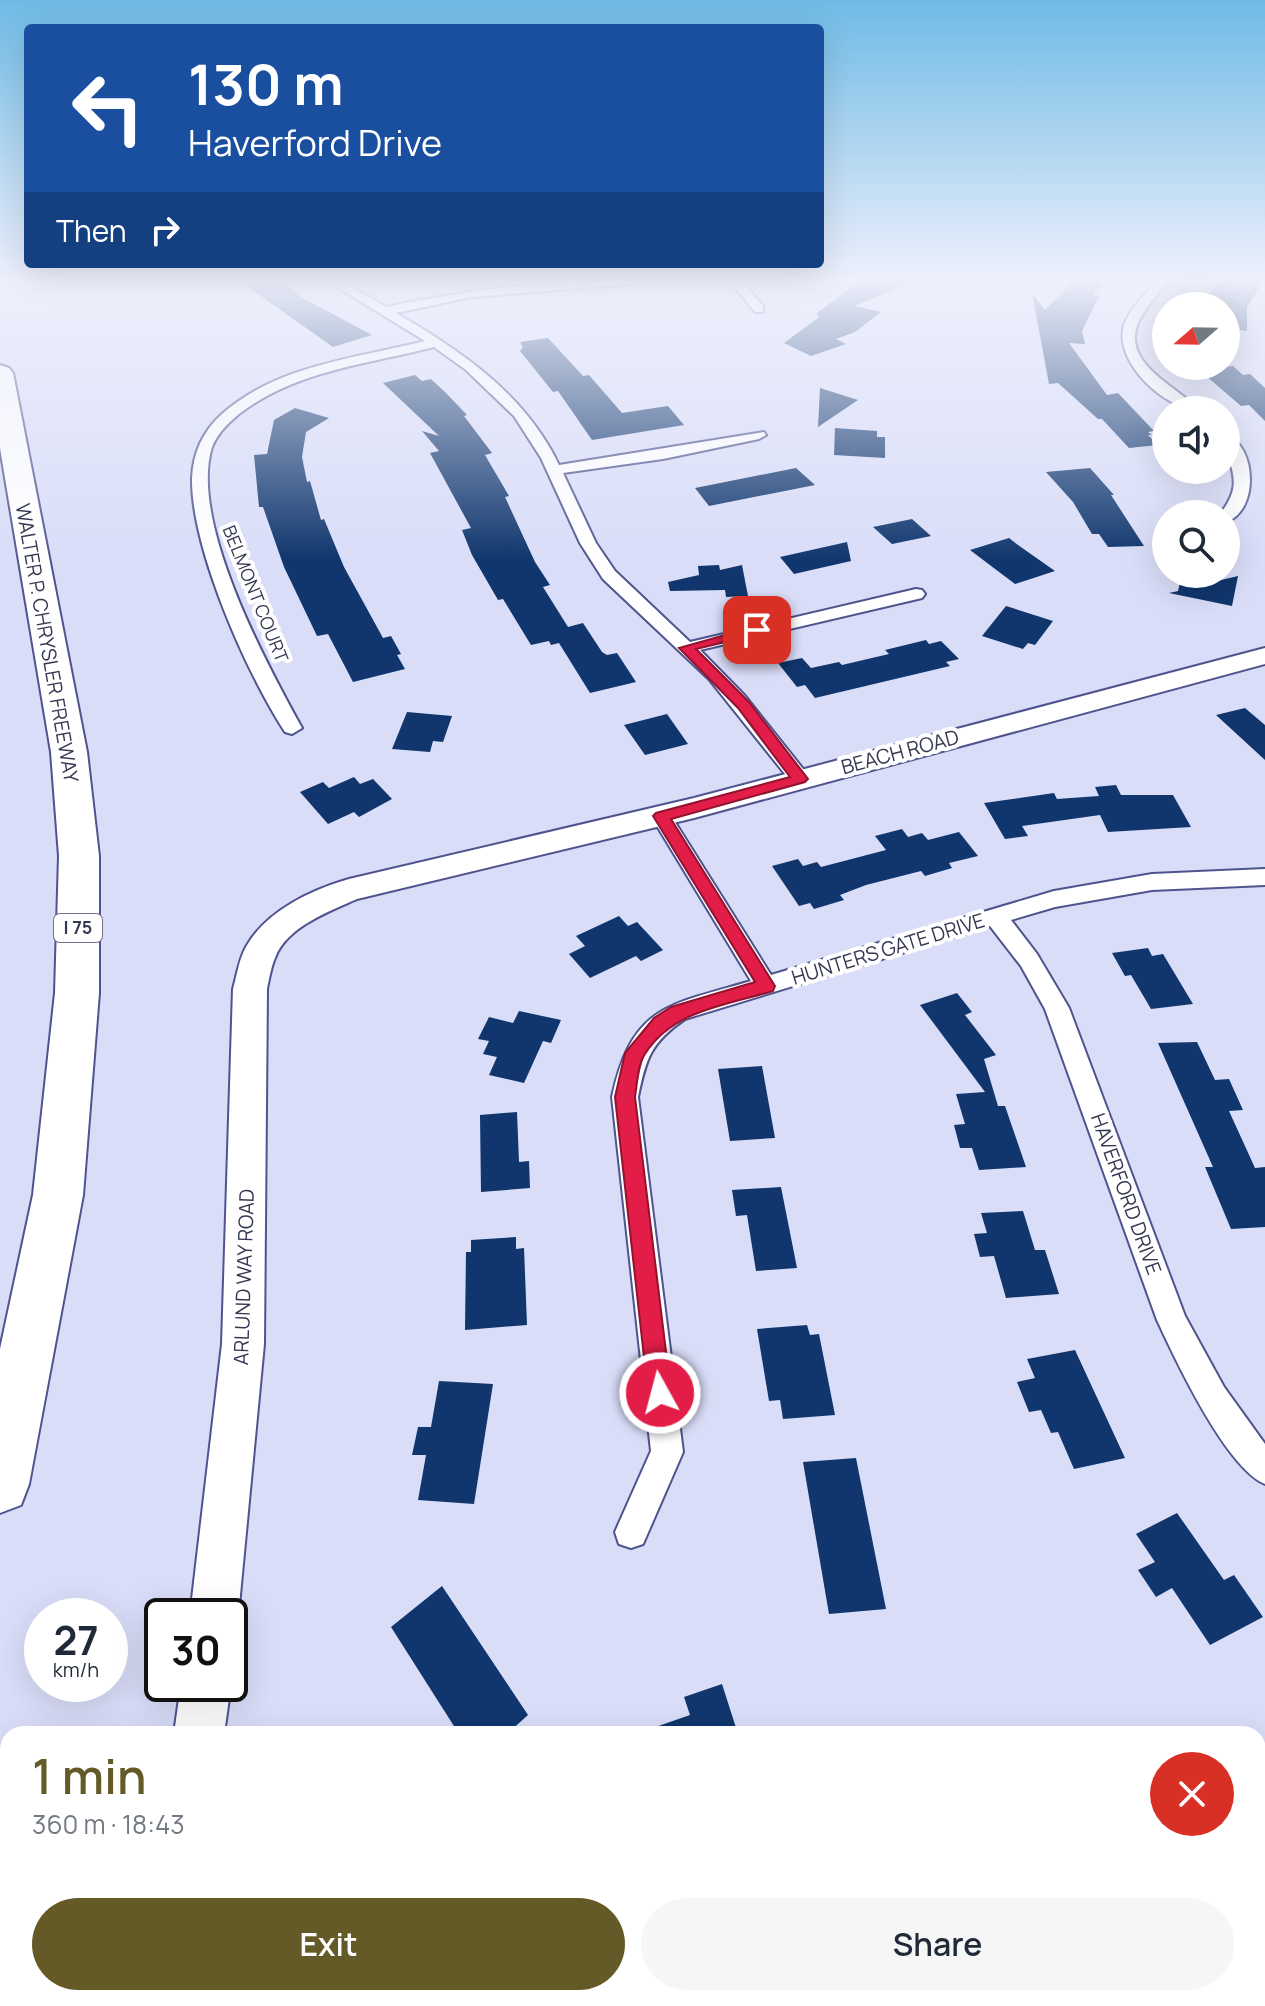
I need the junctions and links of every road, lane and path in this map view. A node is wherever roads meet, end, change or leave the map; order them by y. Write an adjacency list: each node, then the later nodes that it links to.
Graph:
1 (0, 373): 23 (highway, WALTER P. CHRYSLER FREEWAY / I 75)
2 (314, 373): 15 (street, BELMONT COURT)
3 (480, 373): 8 (street)
4 (1146, 373): 5 (street)
5 (1174, 396)
6 (759, 435): 8 (street)
7 (1240, 462): 9 (street)
8 (553, 470): 13 (street)
9 (1245, 476): 10 (street); 11 (street)
10 (1264, 478)
11 (1239, 500)
12 (916, 594): 13 (street)
13 (686, 648): 16 (street)
14 (1264, 657): 16 (street, BEACH ROAD)
15 (292, 728)
16 (800, 779): 17 (street, BEACH ROAD)
17 (661, 816): 20 (street, BEACH ROAD); 21 (street)
18 (1265, 877): 19 (street, HUNTERS GATE DRIVE)
19 (995, 916): 21 (street, HUNTERS GATE DRIVE); 22 (street, HAVERFORD DRIVE)
20 (268, 940): 25 (street, ARLUND WAY ROAD)
21 (766, 986): 24 (street, HUNTERS GATE DRIVE)
22 (1265, 1468)
23 (0, 1484)
24 (631, 1532)
25 (216, 1598)
26 (203, 1702): 27 (street)
27 (200, 1726)

